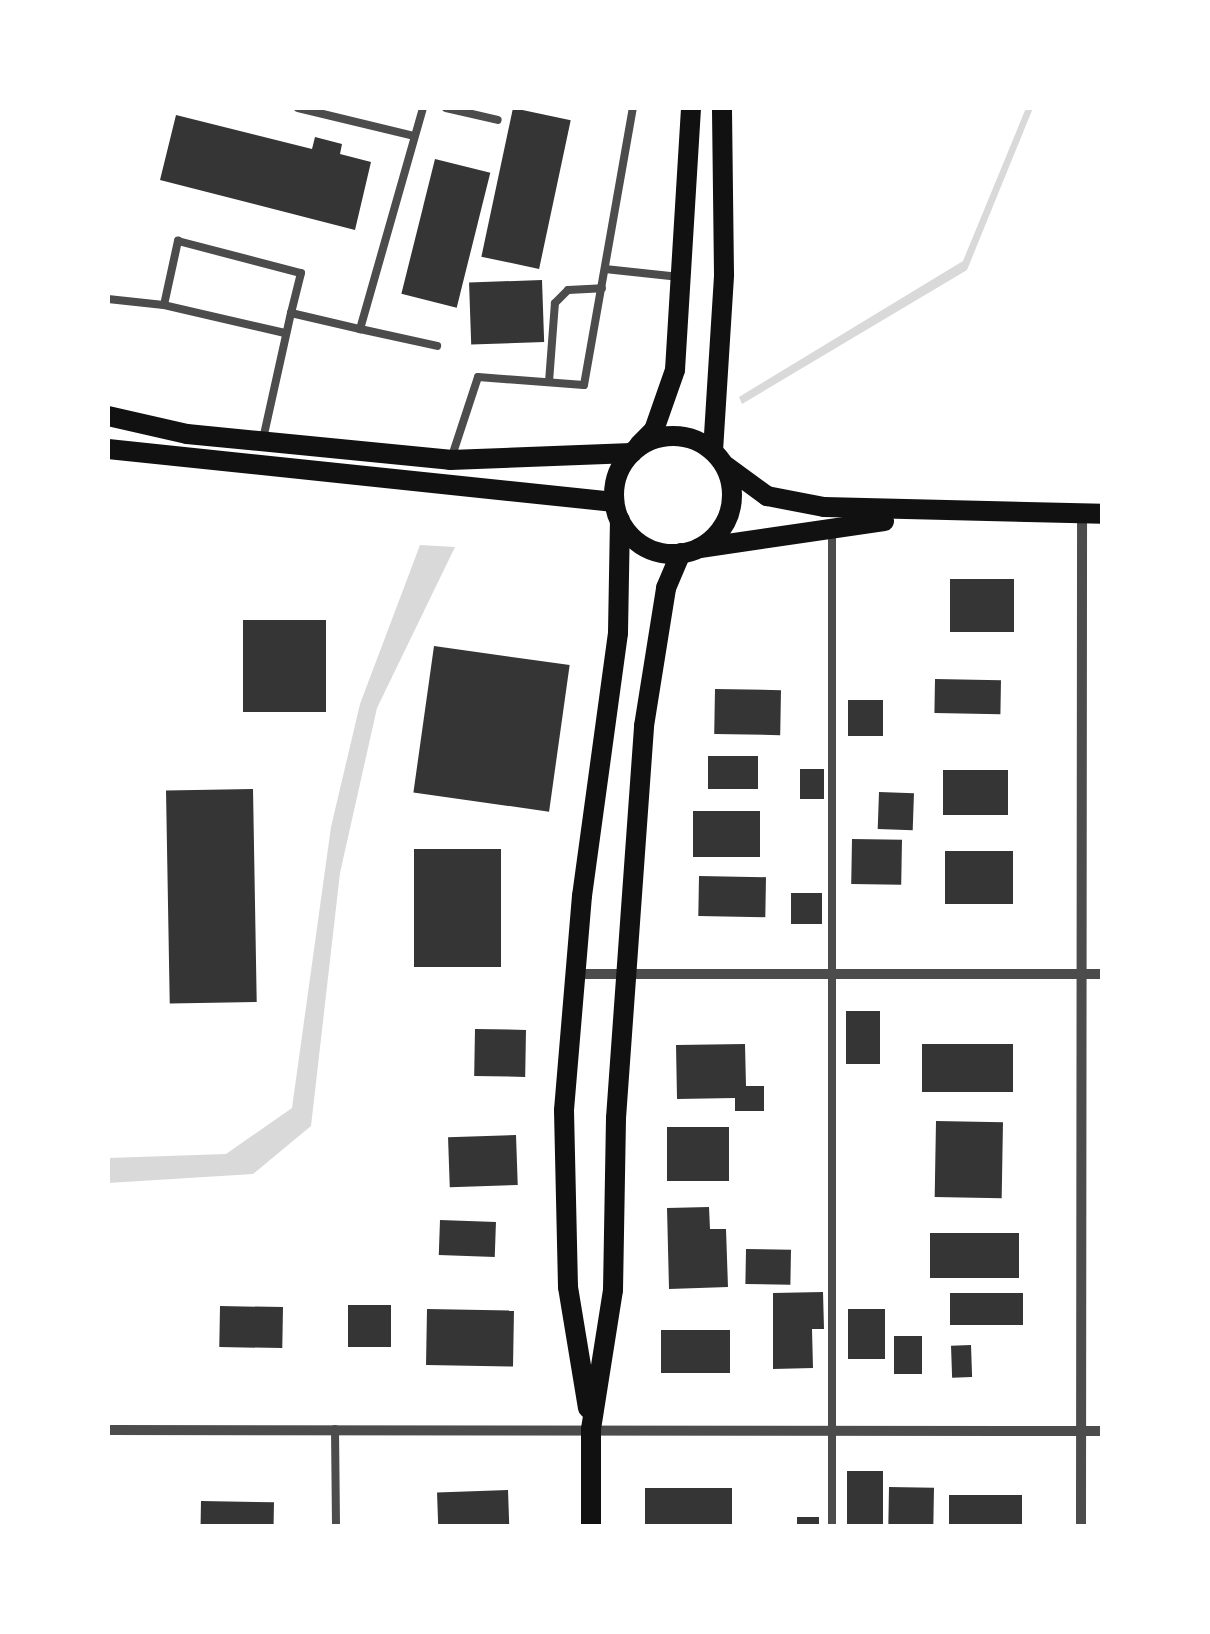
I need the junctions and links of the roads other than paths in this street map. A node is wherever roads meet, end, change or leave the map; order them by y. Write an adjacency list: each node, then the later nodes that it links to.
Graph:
1 (298, 108): 8 (lane)
2 (423, 108): 8 (lane)
3 (446, 108): 7 (lane)
4 (633, 108): 9 (lane)
5 (691, 108): 10 (main road)
6 (722, 108): 23 (main road)
7 (498, 120)
8 (414, 136): 15 (lane)
9 (604, 269): 10 (lane); 11 (lane)
10 (680, 277): 22 (main road)
11 (602, 288): 18 (lane); 18 (lane)
12 (108, 299): 13 (lane)
13 (164, 305): 14 (lane); 16 (lane)
14 (291, 313): 15 (lane); 16 (lane)
15 (360, 329): 17 (lane)
16 (285, 333): 20 (lane)
17 (436, 346)
18 (549, 382): 24 (lane)
19 (108, 416): 20 (main road)
20 (263, 442): 24 (main road)
21 (108, 448): 25 (main road)
22 (634, 450): 23 (main road); 24 (main road); 25 (main road)
23 (720, 459): 26 (main road); 29 (main road)
24 (450, 460)
25 (617, 511): 29 (main road); 30 (main road)
26 (977, 514): 27 (main road); 28 (main road)
27 (1092, 515): 33 (street)
28 (832, 524): 29 (main road); 32 (lane)
29 (689, 551): 31 (main road)
30 (575, 974): 31 (street); 37 (main road)
31 (628, 974): 32 (street); 37 (main road)
32 (832, 974): 33 (street); 38 (lane)
33 (1081, 974): 34 (street); 39 (street)
34 (1102, 974)
35 (108, 1430): 36 (street)
36 (335, 1430): 37 (street); 41 (lane)
37 (591, 1430): 38 (street); 42 (main road)
38 (832, 1430): 39 (street); 43 (lane)
39 (1081, 1430): 40 (street); 44 (street)
40 (1102, 1431)
41 (336, 1526)
42 (591, 1526)
43 (832, 1526)
44 (1080, 1526)

